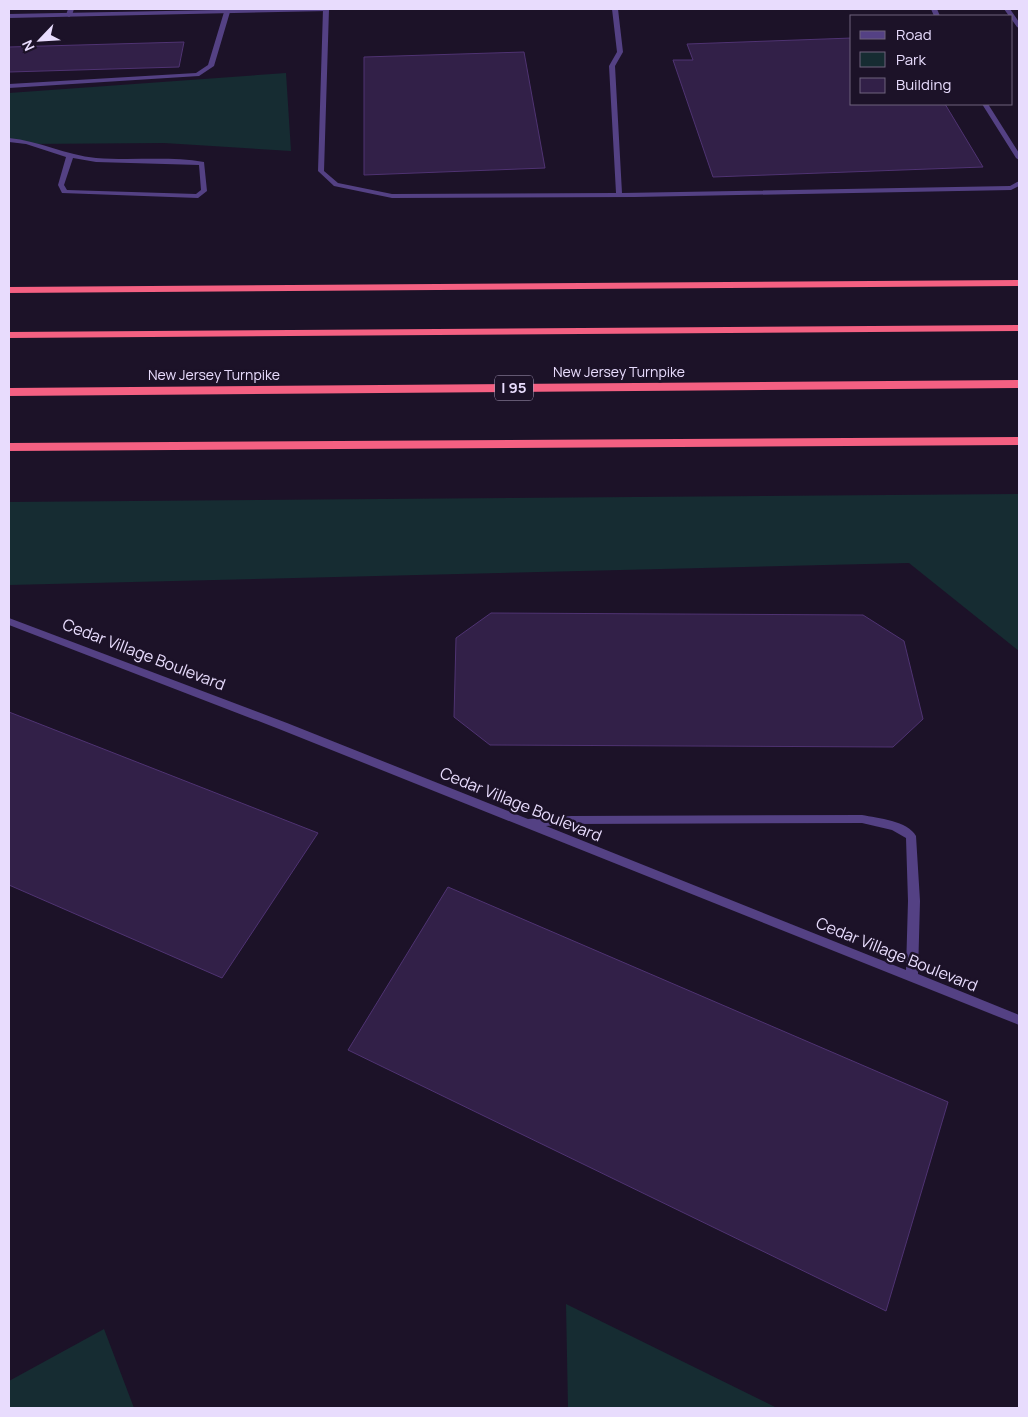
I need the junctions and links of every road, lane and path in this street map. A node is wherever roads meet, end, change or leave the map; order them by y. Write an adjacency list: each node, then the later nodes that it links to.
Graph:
1 (327, 9): 4 (street); 12 (street)
2 (615, 9): 12 (street)
3 (70, 12): 4 (street); 5 (street)
4 (227, 12): 6 (street)
5 (9, 16)
6 (9, 86)
7 (986, 105): 10 (street)
8 (9, 140): 9 (street)
9 (70, 156): 9 (street)
10 (1019, 158)
11 (1019, 184): 12 (street)
12 (619, 195)
13 (1019, 283): 14 (highway)
14 (9, 290)
15 (1019, 328): 16 (highway)
16 (9, 335)
17 (1019, 384): 18 (highway, New Jersey Turnpike / I 95)
18 (9, 392)
19 (1019, 441): 20 (highway)
20 (9, 447)
21 (9, 621): 22 (street, Cedar Village Boulevard)
22 (527, 824): 23 (street, Cedar Village Boulevard); 23 (street)
23 (912, 977): 24 (street, Cedar Village Boulevard)
24 (1019, 1020)

